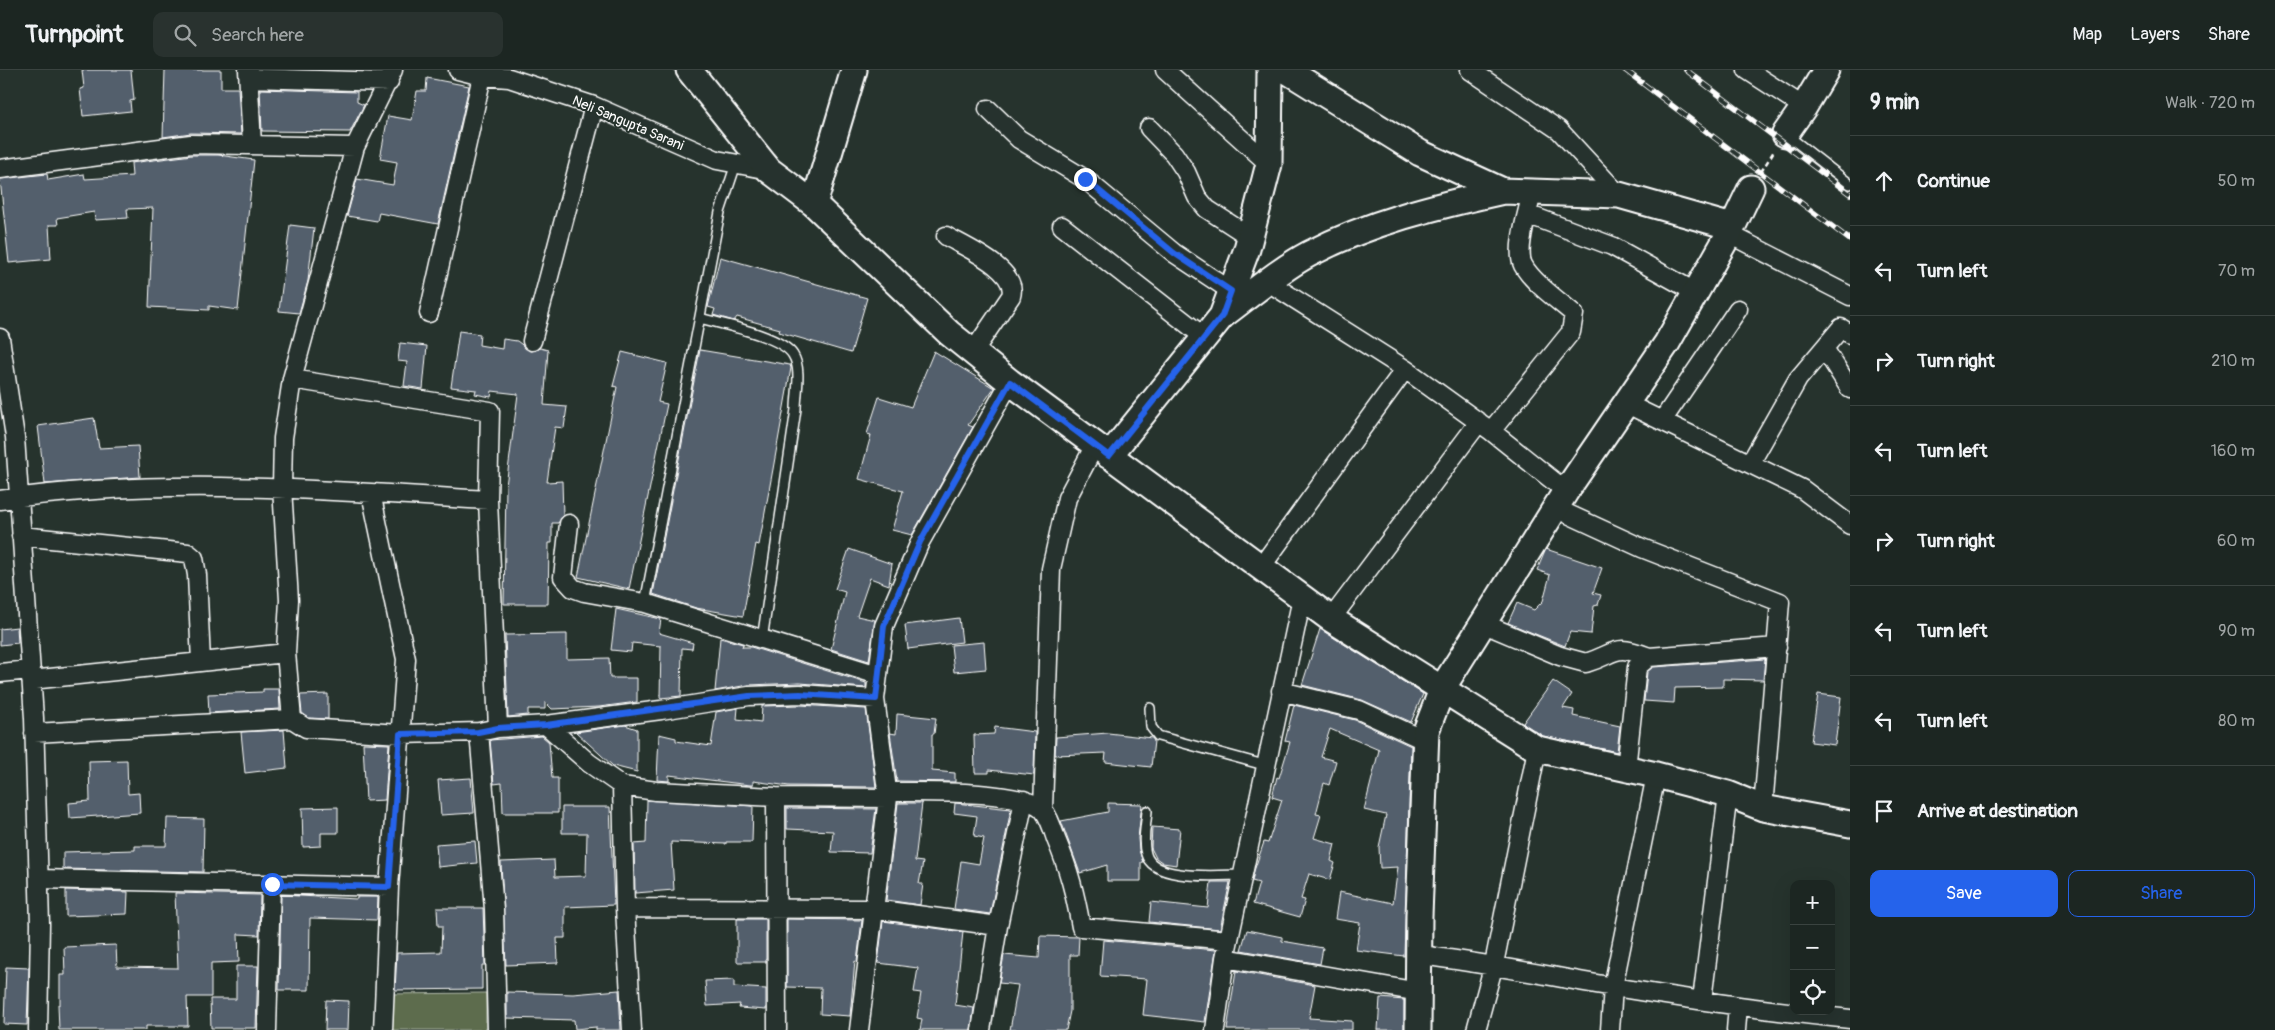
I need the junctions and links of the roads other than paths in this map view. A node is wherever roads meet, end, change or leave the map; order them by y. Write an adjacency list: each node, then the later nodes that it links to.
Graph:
1 (458, 70): 13 (street, Neli Sangupta Sarani)
2 (689, 70): 24 (street)
3 (854, 70): 30 (street)
4 (1164, 70): 22 (street)
5 (1270, 70): 22 (street)
6 (1286, 70): 27 (street)
7 (1470, 70): 28 (street)
8 (1747, 70): 15 (street)
9 (1826, 70): 15 (street)
10 (249, 74): 12 (street); 19 (street)
11 (508, 74): 13 (street, Neli Sangupta Sarani); 14 (street, Neli Sangupta Sarani)
12 (391, 76): 20 (street)
13 (482, 76): 40 (street)
14 (594, 106): 21 (street, Neli Sangupta Sarani); 46 (street)
15 (1804, 107): 18 (street)
16 (988, 109): 36 (street)
17 (1149, 128): 34 (street)
18 (1785, 134): 25 (lane)
19 (252, 145): 20 (street); 23 (street)
20 (355, 147): 50 (street)
21 (736, 164): 24 (street, Neli Sangupta Sarani); 42 (lane)
22 (1269, 164): 34 (street)
23 (0, 169)
24 (769, 170): 30 (street)
25 (1850, 184)
26 (1751, 188): 32 (street)
27 (1504, 191): 29 (street); 35 (street)
28 (1619, 195): 29 (street); 32 (street)
29 (1530, 203): 37 (street); 55 (street)
30 (814, 204): 48 (street)
31 (1062, 226): 44 (street)
32 (1731, 230): 37 (street); 38 (street)
33 (946, 236): 48 (street)
34 (1250, 237): 36 (street)
35 (1268, 282): 41 (street); 49 (street)
36 (1231, 291): 41 (street)
37 (1695, 292): 53 (street)
38 (1850, 296)
39 (1738, 309): 54 (street)
40 (430, 313)
41 (1222, 316): 44 (street)
42 (700, 318): 69 (lane); 72 (lane)
43 (1850, 334): 47 (street)
44 (1204, 337): 56 (street)
45 (0, 338): 60 (street)
46 (532, 341)
47 (1824, 348): 52 (street); 57 (street)
48 (973, 352): 51 (street)
49 (1405, 370): 55 (street); 67 (street)
50 (292, 379): 58 (street); 62 (street)
51 (1010, 382): 56 (street); 79 (street)
52 (1850, 389)
53 (1625, 403): 54 (street); 63 (street)
54 (1662, 421): 57 (street)
55 (1485, 427): 63 (street); 70 (street)
56 (1102, 450): 67 (street); 101 (street)
57 (1750, 462): 65 (street)
58 (282, 488): 59 (street); 60 (street); 74 (street)
59 (371, 493): 62 (street); 89 (street)
60 (19, 498): 61 (street); 66 (street)
61 (0, 500)
62 (488, 500): 86 (street)
63 (1560, 500): 71 (street); 73 (street)
64 (569, 524): 69 (street)
65 (1850, 525)
66 (22, 536): 76 (street); 78 (street)
67 (1261, 567): 68 (street)
68 (1302, 598): 70 (street); 81 (street)
69 (645, 603): 72 (street)
70 (1331, 619): 80 (street)
71 (1482, 623): 75 (street); 80 (street)
72 (762, 640): 79 (street)
73 (1777, 647): 75 (street); 100 (street)
74 (286, 653): 76 (street); 84 (street)
75 (1649, 657): 93 (street)
76 (201, 662): 78 (street)
77 (0, 673): 78 (street)
78 (31, 675): 88 (street)
79 (878, 675): 82 (street)
80 (1443, 687): 90 (street); 91 (street)
81 (1281, 691): 90 (street); 92 (street)
82 (876, 699): 85 (street); 97 (street)
83 (1150, 708): 92 (lane)
84 (292, 718): 88 (street); 89 (street)
85 (546, 725): 86 (street); 95 (street)
86 (498, 728): 87 (street)
87 (478, 732): 89 (street); 124 (street)
88 (34, 733): 105 (street)
89 (400, 734): 107 (street)
90 (1426, 741): 113 (street)
91 (1537, 749): 93 (street); 115 (street)
92 (1264, 765): 104 (street)
93 (1626, 770): 94 (street)
94 (1656, 775): 96 (street); 116 (street)
95 (622, 786): 98 (street); 109 (street)
96 (1728, 794): 100 (street); 118 (street)
97 (888, 795): 98 (street); 99 (street); 110 (street)
98 (776, 797): 108 (street)
99 (1024, 800): 101 (street); 111 (street)
100 (1764, 808): 103 (street)
101 (1043, 809): 112 (street)
102 (1148, 812): 104 (lane)
103 (1850, 824)
104 (1243, 875): 112 (street)
105 (39, 879): 106 (street); 121 (street)
106 (272, 884): 107 (street); 122 (street)
107 (389, 887): 123 (street)
108 (777, 907): 109 (street); 110 (street); 126 (street)
109 (625, 908): 125 (street)
110 (873, 909): 111 (street); 127 (street)
111 (998, 926): 128 (street)
112 (1230, 940): 114 (street)
113 (1420, 955): 115 (street); 117 (street)
114 (1225, 958): 117 (street); 129 (street)
115 (1494, 964): 116 (street); 131 (street)
116 (1613, 987): 118 (street); 132 (street)
117 (1419, 992): 130 (street)
118 (1702, 1000): 119 (street)
119 (1738, 1006): 120 (street); 133 (street)
120 (1850, 1019)
121 (38, 1030)
122 (267, 1030)
123 (382, 1030)
124 (497, 1030)
125 (632, 1030)
126 (776, 1030)
127 (859, 1030)
128 (981, 1030)
129 (1215, 1030)
130 (1418, 1030)
131 (1476, 1030)
132 (1610, 1030)
133 (1736, 1030)

